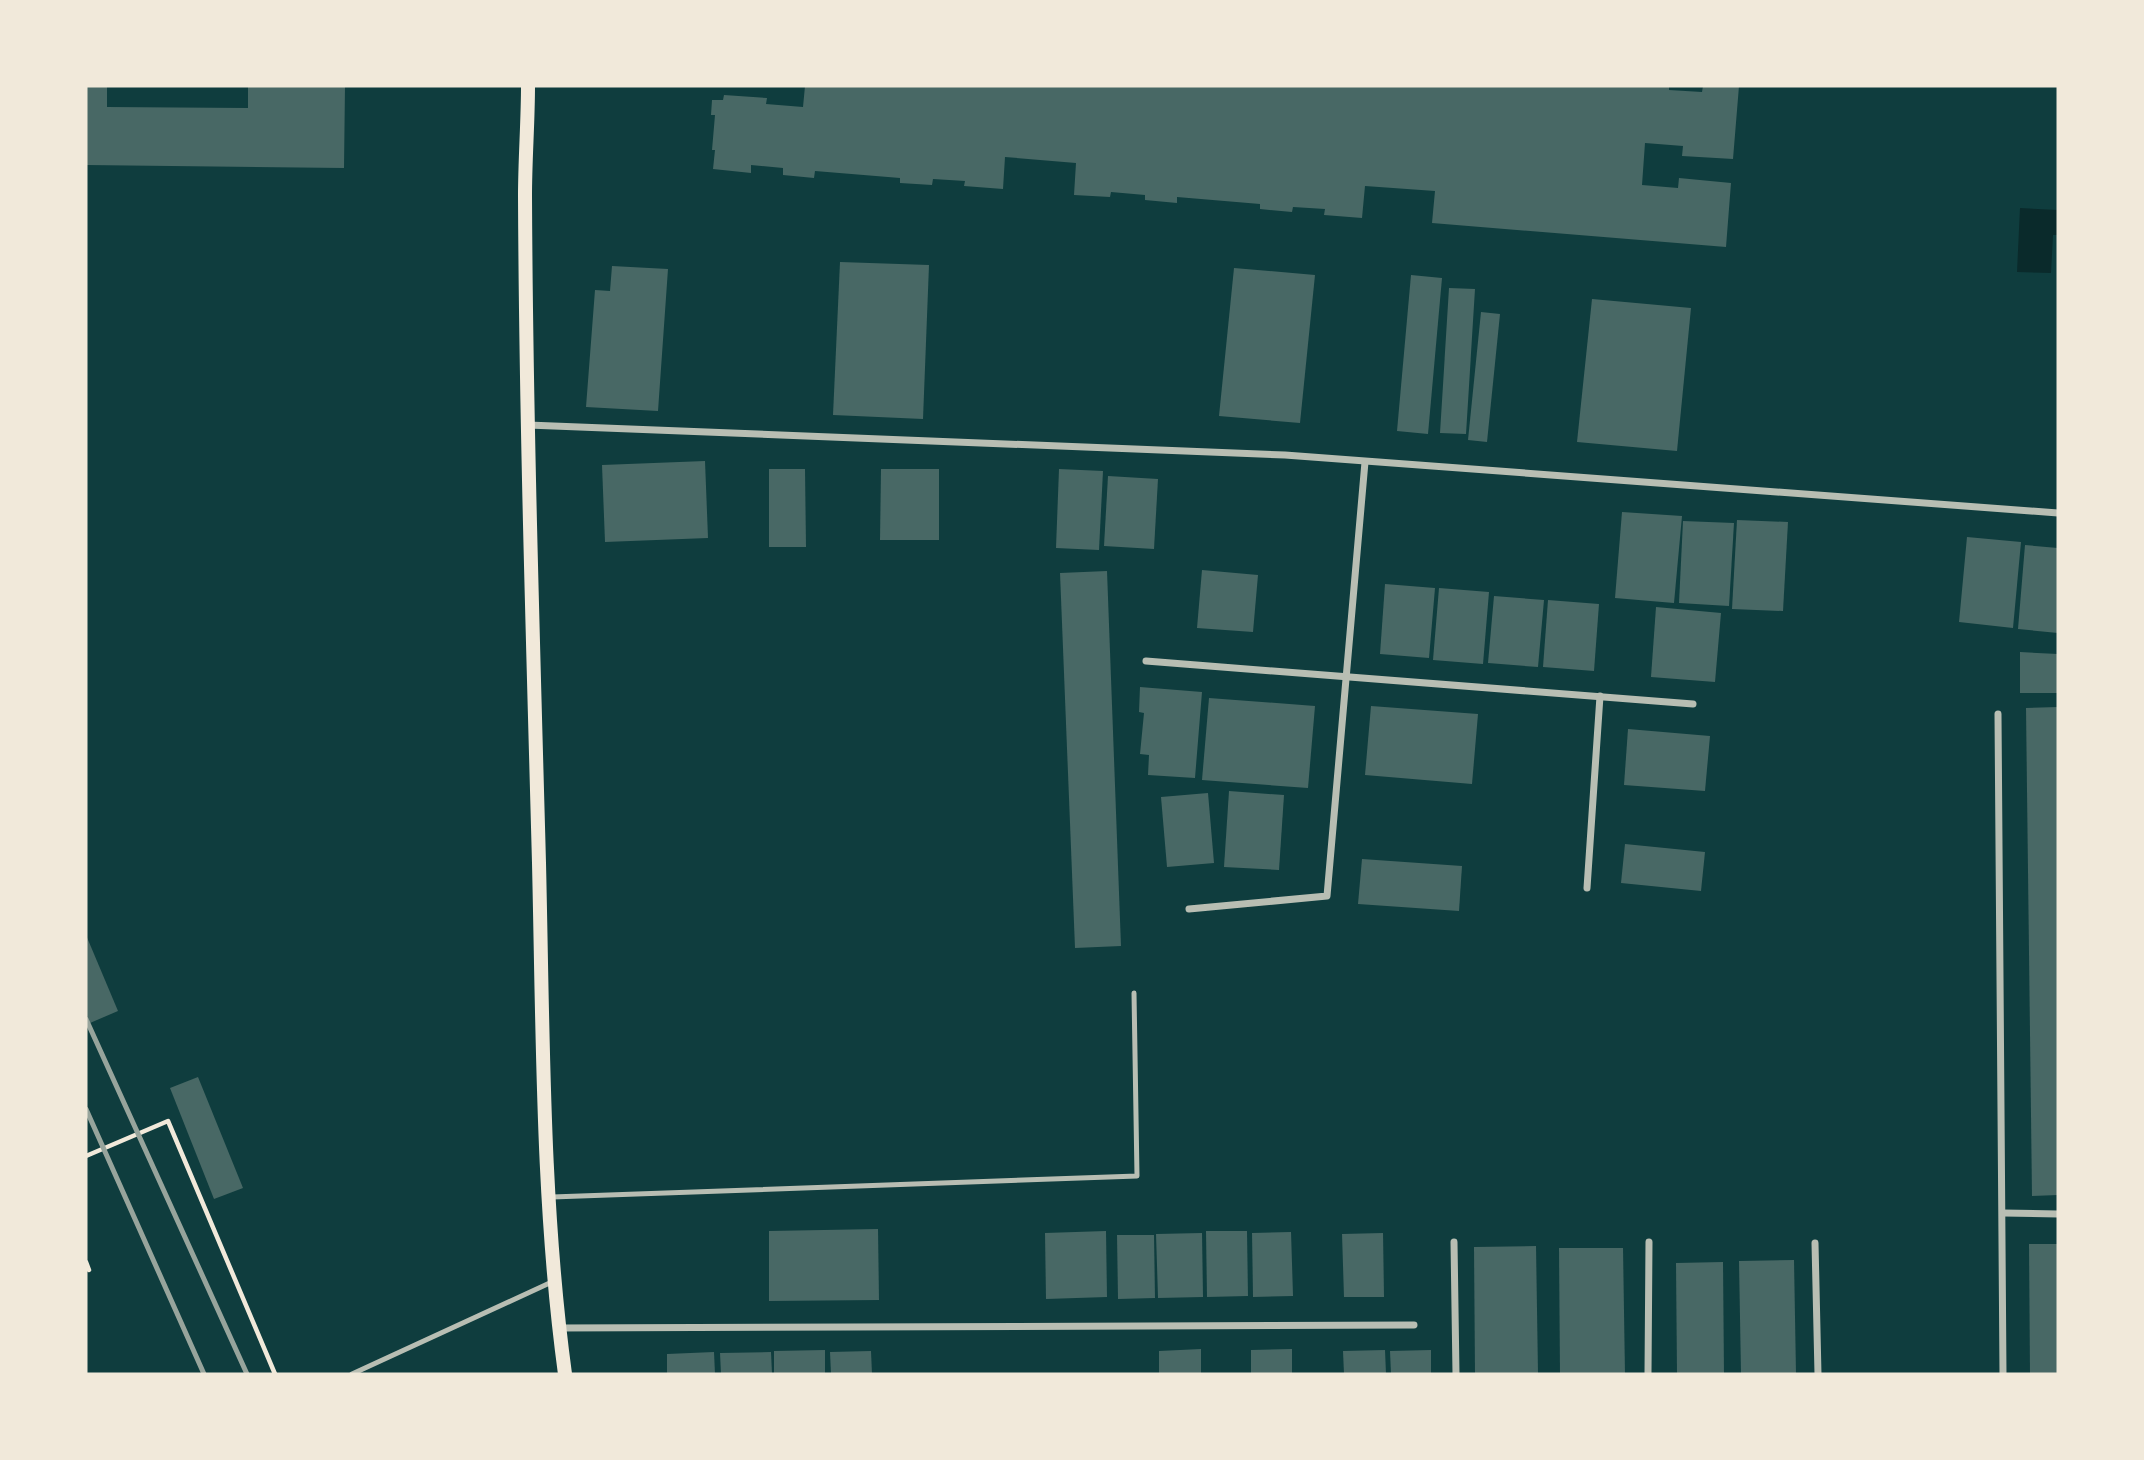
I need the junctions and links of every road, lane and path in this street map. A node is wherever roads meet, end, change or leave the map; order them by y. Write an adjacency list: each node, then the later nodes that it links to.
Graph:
1 (528, 86): 2 (main road)
2 (528, 425): 3 (street); 14 (main road)
3 (1365, 462): 4 (street); 6 (street)
4 (2058, 513)
5 (1146, 661): 6 (street)
6 (1346, 676): 7 (street); 11 (street)
7 (1600, 696): 8 (street); 10 (street)
8 (1693, 704)
9 (1998, 713): 15 (street)
10 (1587, 888)
11 (1189, 909)
12 (1134, 993): 14 (lane)
13 (86, 1156): 25 (path)
14 (548, 1197): 22 (main road)
15 (2003, 1213): 16 (street); 31 (street)
16 (2058, 1214)
17 (1454, 1242): 28 (street)
18 (1648, 1242): 29 (street)
19 (1815, 1243): 30 (street)
20 (86, 1262): 21 (path)
21 (89, 1270)
22 (554, 1280): 24 (main road); 26 (lane)
23 (1414, 1325): 24 (street)
24 (559, 1328): 27 (main road)
25 (275, 1374)
26 (352, 1374)
27 (565, 1374)
28 (1456, 1374)
29 (1648, 1374)
30 (1818, 1374)
31 (2003, 1374)

